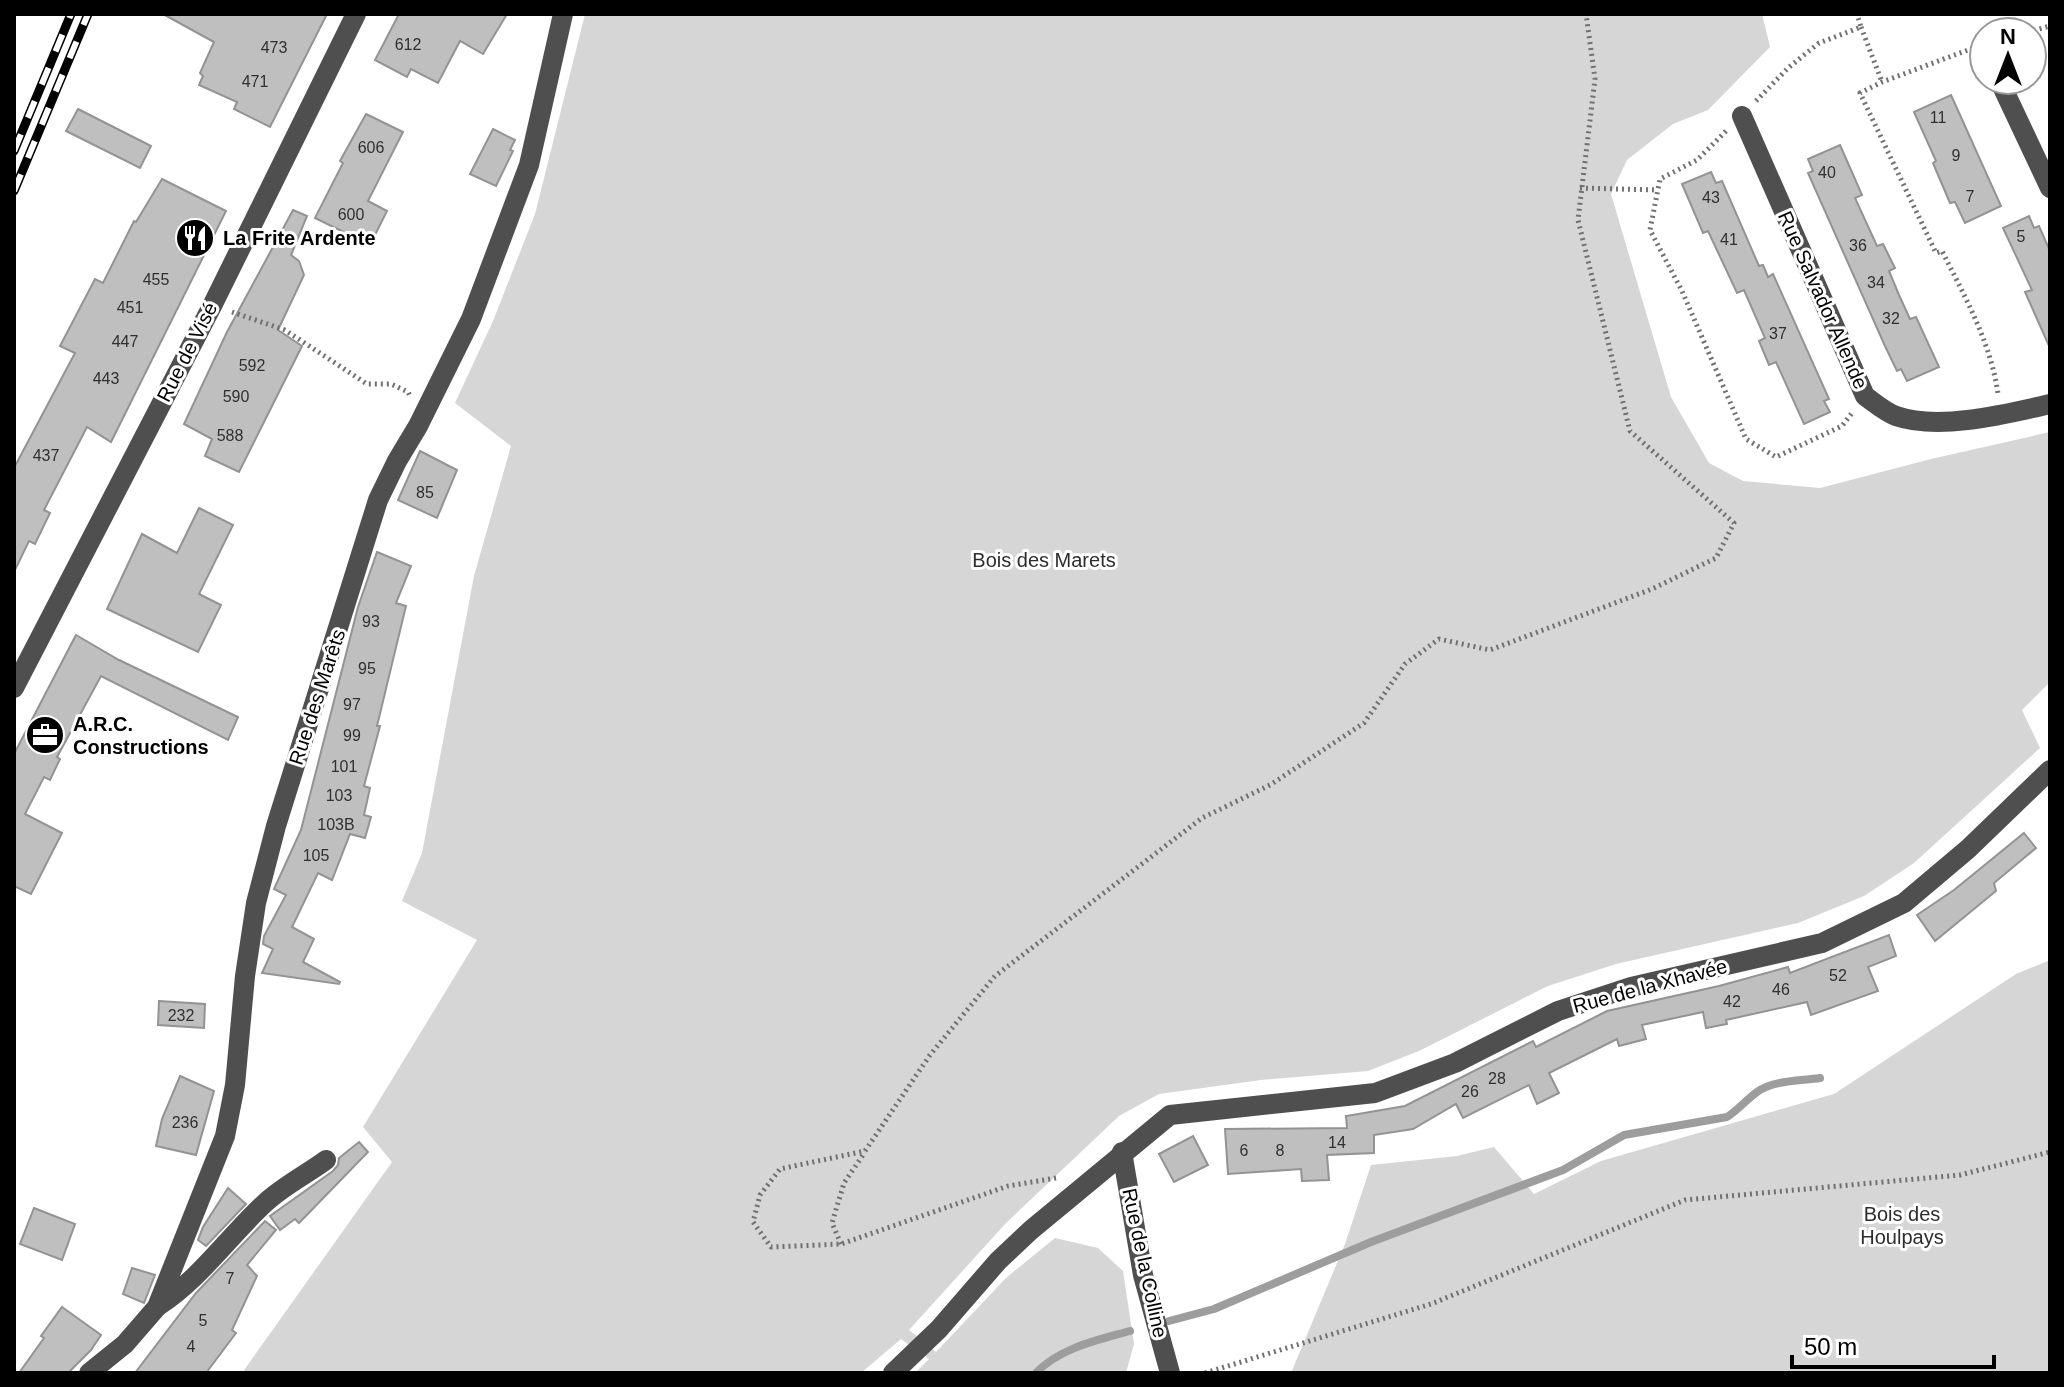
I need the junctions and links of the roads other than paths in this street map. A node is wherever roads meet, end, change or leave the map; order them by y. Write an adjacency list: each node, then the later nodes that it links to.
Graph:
1 (356, 14): 7 (street, Rue de Visé)
2 (563, 14): 11 (street, Rue des Marêts)
3 (2007, 96): 5 (street)
4 (1742, 116): 6 (street, Rue Salvador Allende)
5 (2050, 188)
6 (2050, 404)
7 (14, 688)
8 (2050, 770): 9 (street, Rue de la Xhavée)
9 (1122, 1152): 13 (street, Rue de la Xhavée); 14 (street, Rue de la Colline)
10 (326, 1160): 11 (street)
11 (157, 1307): 12 (street, Rue des Marêts)
12 (89, 1373)
13 (893, 1373)
14 (1170, 1373)

